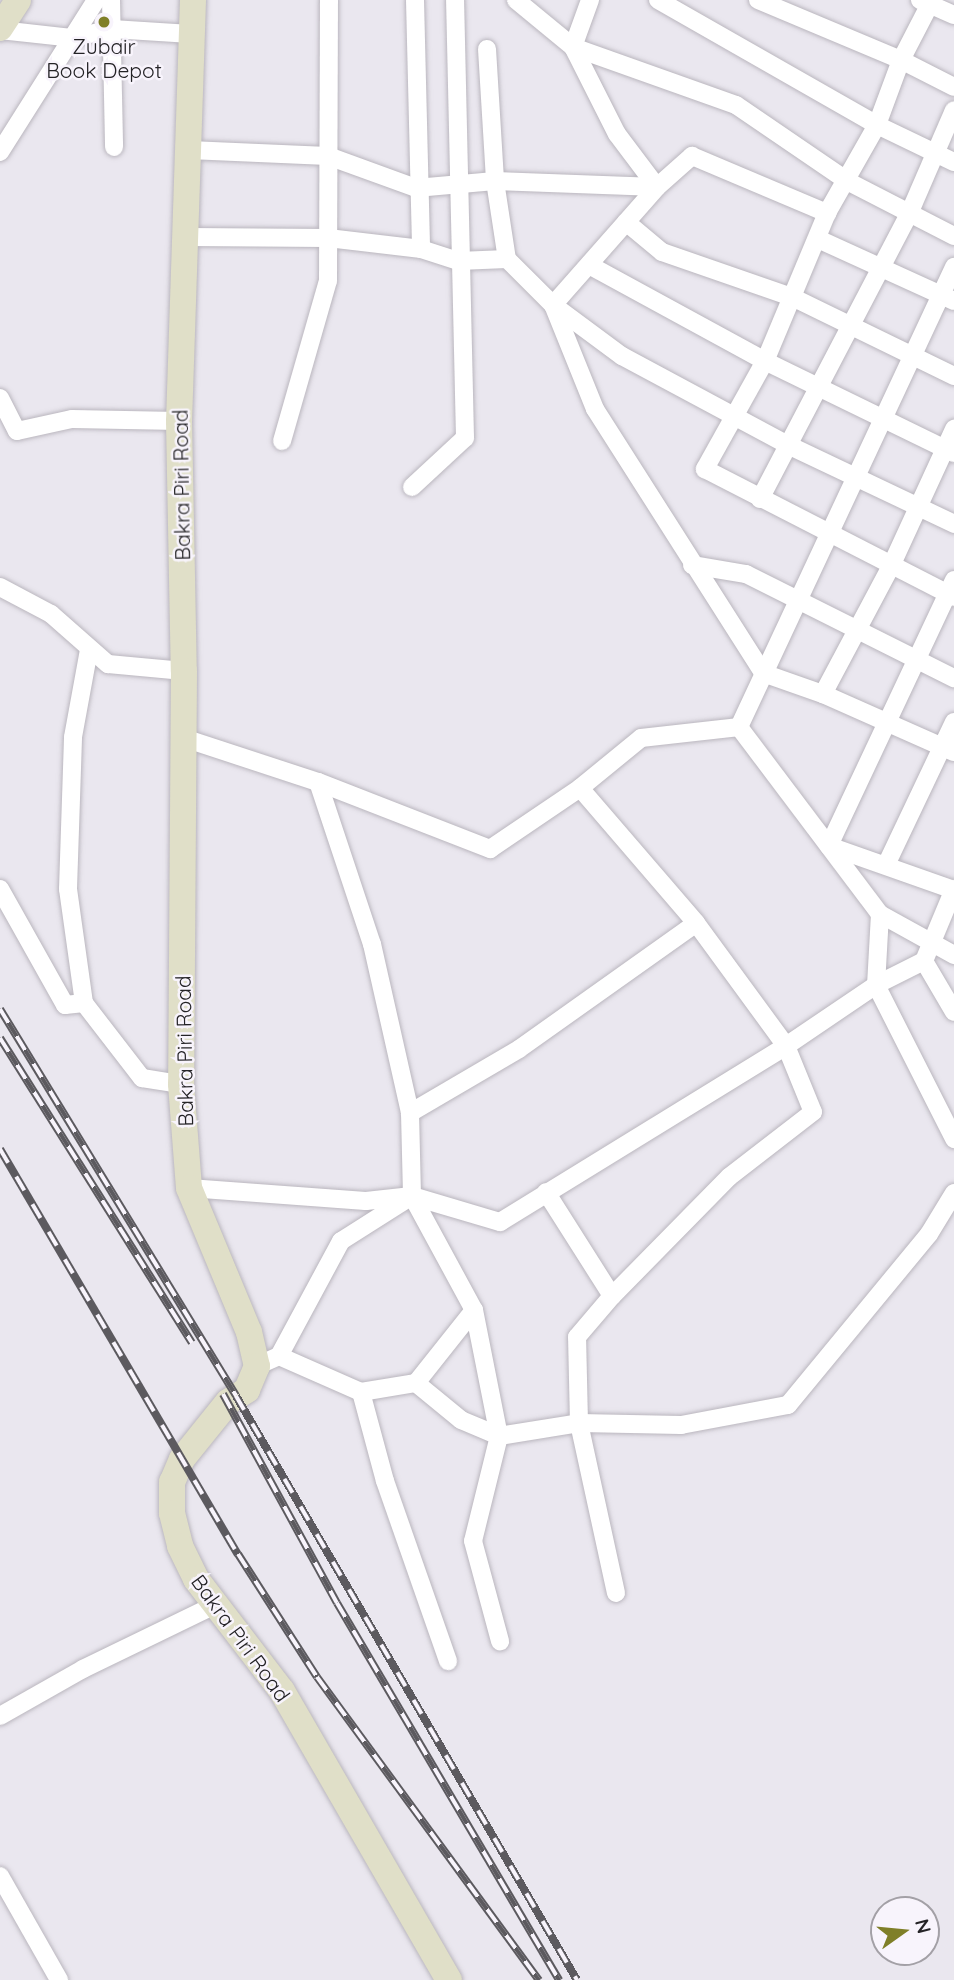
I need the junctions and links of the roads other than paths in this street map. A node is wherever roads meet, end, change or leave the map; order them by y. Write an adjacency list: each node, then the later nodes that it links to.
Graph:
1 (19, 0): 14 (street)
2 (96, 0): 17 (street)
3 (111, 0): 15 (street)
4 (193, 0): 16 (street, Bakra Piri Road)
5 (329, 0): 28 (street)
6 (415, 0): 34 (street)
7 (455, 0): 32 (street)
8 (516, 0): 18 (street)
9 (590, 0): 18 (street)
10 (658, 0): 23 (street)
11 (758, 0): 20 (street)
12 (927, 1): 13 (street); 20 (street)
13 (954, 15)
14 (0, 29): 17 (street)
15 (111, 29): 16 (street); 17 (street); 24 (street)
16 (191, 34): 25 (street, Bakra Piri Road)
17 (72, 38): 27 (street)
18 (573, 47): 31 (street); 33 (street)
19 (487, 50): 30 (street)
20 (901, 60): 21 (street); 23 (street)
21 (954, 87)
22 (954, 110): 26 (street)
23 (877, 125): 26 (street); 31 (street)
24 (114, 148)
25 (190, 150): 28 (street); 39 (street, Bakra Piri Road)
26 (933, 151): 29 (street); 36 (street)
27 (0, 152)
28 (328, 156): 34 (street); 40 (street)
29 (954, 162)
30 (495, 181): 32 (street); 33 (street); 43 (street)
31 (849, 182): 35 (street); 36 (street)
32 (457, 187): 34 (street); 44 (street)
33 (657, 187): 35 (street); 37 (street)
34 (416, 188): 42 (street)
35 (827, 214): 41 (street)
36 (909, 214): 38 (street); 47 (street)
37 (626, 222): 45 (street); 48 (street)
38 (954, 236)
39 (188, 237): 40 (street); 59 (street, Bakra Piri Road)
40 (328, 238): 42 (street); 61 (street)
41 (818, 239): 47 (street); 48 (street)
42 (421, 249): 44 (street)
43 (507, 259): 44 (street); 50 (street)
44 (458, 261): 65 (street)
45 (589, 265): 50 (street); 53 (street)
46 (954, 267): 49 (street)
47 (880, 268): 49 (street); 51 (street)
48 (792, 297): 51 (street); 53 (street)
49 (948, 298): 52 (street)
50 (553, 304): 57 (street); 71 (street)
51 (848, 327): 52 (street); 55 (street)
52 (915, 356): 54 (street); 58 (street)
53 (765, 361): 55 (street); 57 (street)
54 (954, 376)
55 (818, 387): 58 (street); 62 (street)
56 (0, 398): 59 (street)
57 (732, 416): 62 (street); 66 (street)
58 (885, 420): 63 (street); 64 (street)
59 (180, 421): 78 (street, Bakra Piri Road)
60 (954, 429): 63 (street)
61 (282, 441)
62 (788, 445): 64 (street); 66 (street)
63 (949, 452): 67 (street)
64 (858, 479): 67 (street); 69 (street)
65 (412, 487)
66 (760, 499): 69 (street)
67 (919, 506): 68 (street); 70 (street)
68 (954, 524)
69 (830, 537): 70 (street); 74 (street)
70 (892, 564): 73 (street); 75 (street)
71 (692, 565): 74 (street); 79 (street)
72 (0, 587): 76 (street)
73 (952, 590): 77 (street)
74 (797, 601): 75 (street); 79 (street)
75 (857, 631): 77 (street); 81 (street)
76 (89, 650): 78 (street); 99 (street)
77 (916, 658): 80 (street); 82 (street)
78 (184, 671): 85 (street, Bakra Piri Road)
79 (764, 673): 81 (street); 84 (street)
80 (954, 678)
81 (824, 694): 82 (street)
82 (885, 721): 86 (street); 89 (street)
83 (954, 722): 86 (street)
84 (739, 727): 88 (street); 89 (street)
85 (184, 737): 87 (street); 102 (street, Bakra Piri Road)
86 (948, 750): 90 (street)
87 (318, 782): 88 (street); 103 (street)
88 (580, 788): 94 (street)
89 (829, 846): 90 (street); 93 (street)
90 (887, 863): 92 (street)
91 (0, 889): 99 (street)
92 (954, 890): 95 (street)
93 (880, 914): 95 (street); 98 (street)
94 (696, 923): 101 (street); 103 (street)
95 (932, 944): 96 (street); 97 (street)
96 (954, 955)
97 (923, 961): 98 (street); 100 (street)
98 (876, 985): 101 (street); 104 (street)
99 (84, 1003): 102 (street)
100 (954, 1013)
101 (786, 1046): 106 (street); 109 (street)
102 (181, 1084): 105 (street, Bakra Piri Road)
103 (410, 1113): 108 (street)
104 (954, 1139)
105 (189, 1188): 108 (street); 111 (street, Bakra Piri Road)
106 (546, 1192): 108 (street); 109 (street)
107 (954, 1193): 114 (street)
108 (412, 1196): 110 (street); 111 (street)
109 (612, 1296): 114 (street)
110 (474, 1310): 112 (street); 115 (street)
111 (268, 1361): 113 (street); 117 (street, Bakra Piri Road)
112 (416, 1383): 113 (street); 115 (street)
113 (361, 1392): 119 (street)
114 (579, 1423): 115 (street); 116 (street)
115 (499, 1436): 118 (street)
116 (616, 1593)
117 (215, 1605): 120 (street); 123 (street, Bakra Piri Road)
118 (500, 1641)
119 (447, 1661)
120 (0, 1716)
121 (0, 1876): 122 (street)
122 (59, 1980)
123 (450, 1980)

